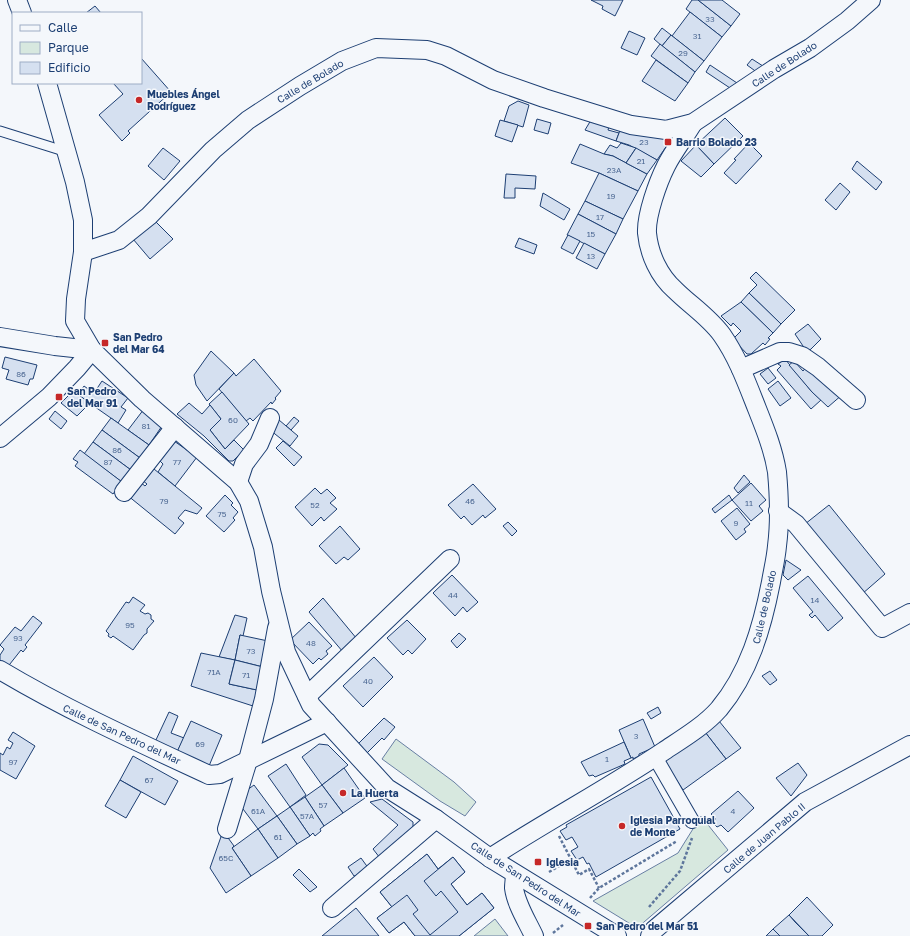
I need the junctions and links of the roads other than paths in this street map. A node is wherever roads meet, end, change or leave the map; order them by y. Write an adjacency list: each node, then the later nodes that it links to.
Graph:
1 (17, 0): 3 (street)
2 (871, 0): 5 (street, Calle de Bolado)
3 (22, 12)
4 (47, 84): 7 (street, Calle de San Pedro del Mar)
5 (693, 123): 8 (street, Calle de Bolado); 11 (street, Calle de Bolado)
6 (0, 130): 7 (lane)
7 (67, 152): 8 (street, Calle de San Pedro del Mar)
8 (83, 252): 10 (street, Calle de San Pedro del Mar)
9 (0, 337): 10 (street)
10 (92, 350): 14 (street, Calle de San Pedro del Mar); 15 (street)
11 (741, 369): 12 (street); 18 (street, Calle de Bolado)
12 (856, 400)
13 (270, 418): 16 (street)
14 (175, 427): 16 (street, Calle de San Pedro del Mar); 17 (street)
15 (0, 438)
16 (238, 482): 21 (street, Calle de San Pedro del Mar)
17 (124, 492)
18 (778, 511): 20 (street); 26 (street, Calle de Bolado)
19 (450, 558): 23 (street)
20 (910, 613)
21 (278, 623): 23 (street, Calle de San Pedro del Mar); 27 (street, Calle de San Pedro del Mar)
22 (0, 670): 27 (street, Calle de San Pedro del Mar)
23 (306, 696): 24 (street, Calle de San Pedro del Mar)
24 (327, 722): 27 (street, Calle de San Pedro del Mar); 28 (street, Calle de San Pedro del Mar)
25 (910, 745): 36 (street, Calle de Juan Pablo II)
26 (655, 757): 29 (street); 31 (street, Calle de Bolado)
27 (248, 760): 30 (street, Calle de San Pedro del Mar)
28 (436, 819): 31 (street, Calle de San Pedro del Mar); 33 (street)
29 (692, 821)
30 (228, 829)
31 (490, 858): 32 (street, Calle de San Pedro del Mar)
32 (515, 874): 34 (street); 35 (street, Calle de San Pedro del Mar)
33 (332, 908)
34 (534, 936)
35 (617, 936)
36 (650, 936)

